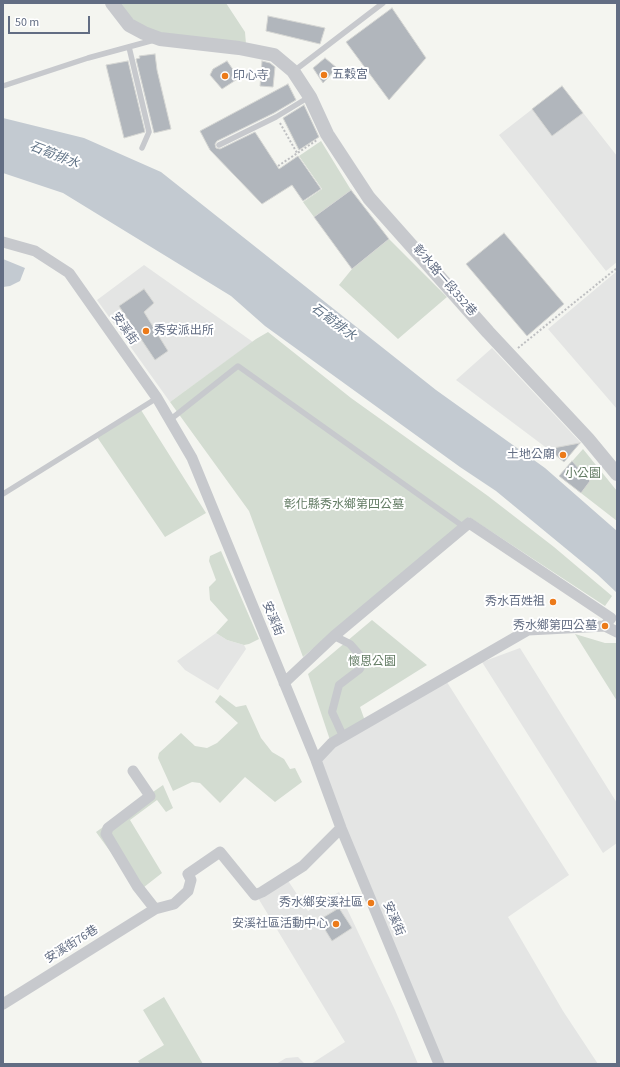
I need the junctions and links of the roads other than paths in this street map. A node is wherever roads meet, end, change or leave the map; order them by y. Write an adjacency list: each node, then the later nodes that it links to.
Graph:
1 (112, 3): 3 (street, 彰水路一段352巷)
2 (383, 3): 5 (lane)
3 (160, 39): 4 (lane); 5 (street, 彰水路一段352巷)
4 (129, 47): 6 (lane); 9 (lane)
5 (293, 71): 7 (street, 彰水路一段352巷)
6 (3, 86)
7 (310, 97): 8 (lane); 13 (street, 彰水路一段352巷)
8 (219, 145)
9 (142, 148)
10 (3, 242): 11 (street, 安溪街)
11 (157, 398): 12 (street, 安溪街); 14 (lane)
12 (171, 419): 15 (lane); 19 (street, 安溪街)
13 (617, 474)
14 (3, 494)
15 (464, 527): 16 (street); 18 (street)
16 (605, 626): 17 (street); 20 (street)
17 (617, 632)
18 (334, 636): 19 (street); 20 (street)
19 (284, 683): 21 (street, 安溪街)
20 (343, 736): 21 (street)
21 (316, 760): 23 (street, 安溪街)
22 (133, 771): 24 (street)
23 (341, 828): 24 (street, 安溪街76巷); 26 (street, 安溪街)
24 (155, 909): 25 (street, 安溪街76巷)
25 (3, 1004)
26 (439, 1064)

